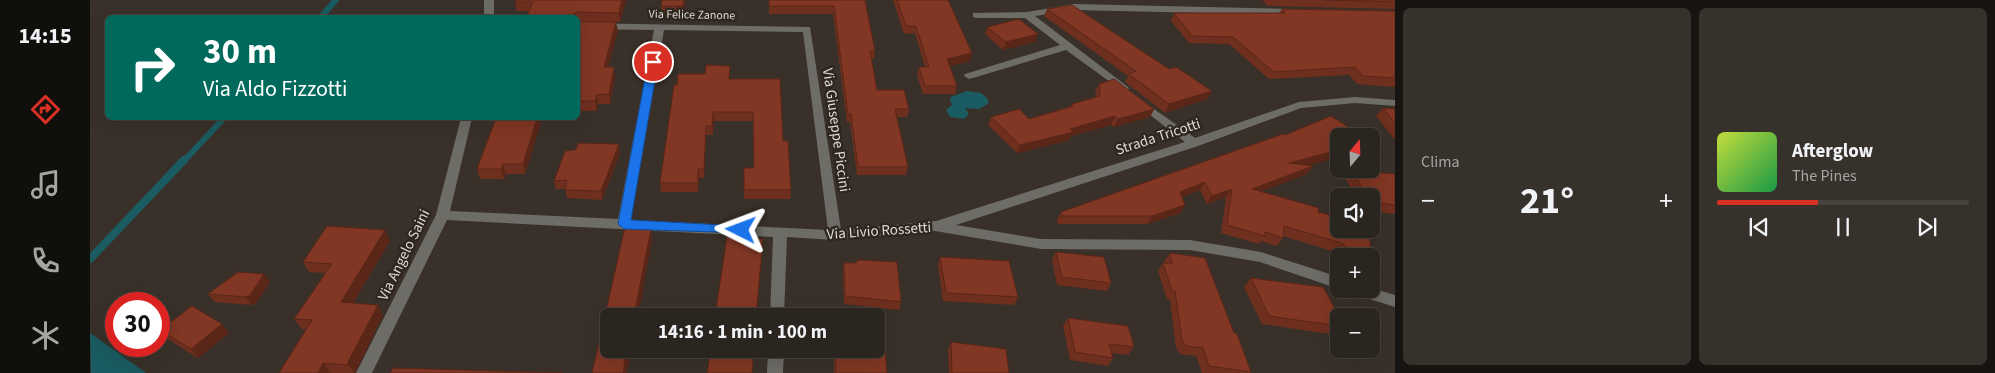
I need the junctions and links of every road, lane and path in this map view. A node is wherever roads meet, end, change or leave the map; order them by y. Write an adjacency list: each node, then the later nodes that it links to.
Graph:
1 (489, 0): 3 (street)
2 (1308, 12): 5 (street)
3 (489, 15)
4 (976, 15): 5 (street)
5 (1027, 15): 9 (street)
6 (580, 26): 7 (street, Via Felice Zanone)
7 (660, 26): 8 (street, Via Felice Zanone); 15 (street)
8 (807, 29): 18 (street, Via Giuseppe Piccini)
9 (1067, 46): 10 (street); 13 (street)
10 (969, 76)
11 (1395, 102): 13 (street, Strada Tricotti)
12 (466, 120): 14 (street, Via Angelo Saini)
13 (1194, 143): 16 (street, Strada Tricotti)
14 (443, 215): 15 (street, Via Livio Rossetti); 24 (street, Via Angelo Saini)
15 (624, 224): 17 (street, Via Livio Rossetti)
16 (935, 226): 18 (street, Via Livio Rossetti); 19 (street, Via Livio Rossetti)
17 (780, 232): 18 (street, Via Livio Rossetti); 22 (street)
18 (835, 235)
19 (1330, 280)
20 (1380, 297): 21 (street)
21 (1395, 302)
22 (777, 308)
23 (776, 358): 25 (street)
24 (364, 373)
25 (775, 373)

